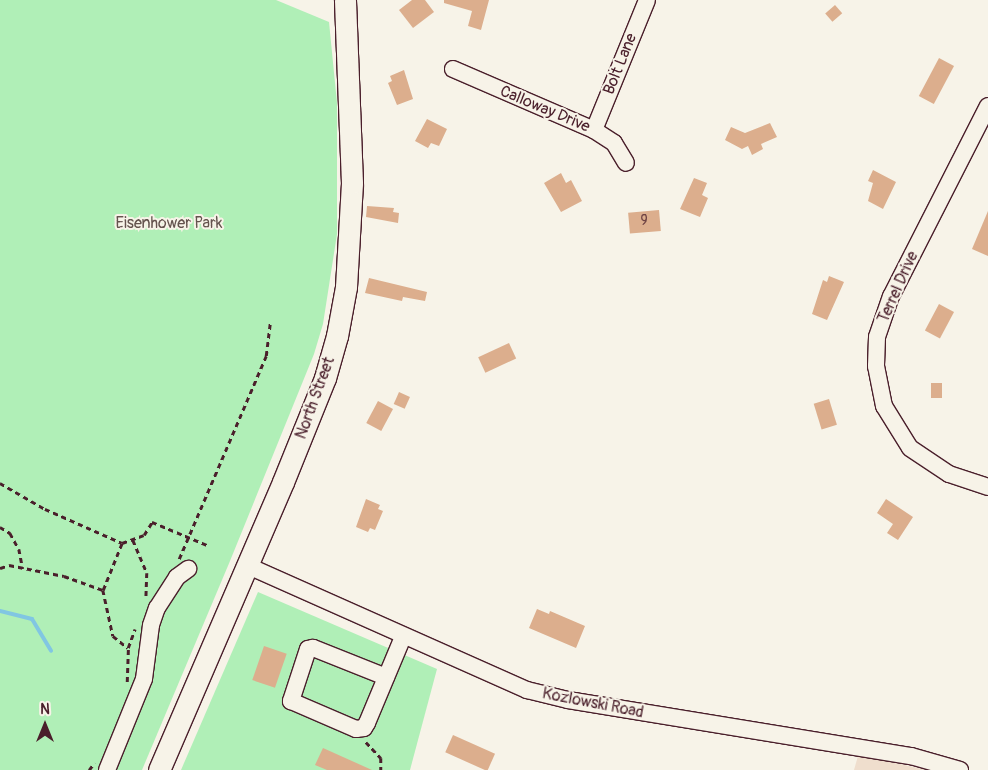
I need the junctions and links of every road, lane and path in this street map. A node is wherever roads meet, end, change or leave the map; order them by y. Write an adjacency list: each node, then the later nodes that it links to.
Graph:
1 (345, 0): 15 (main road, North Street)
2 (647, 0): 5 (street, Bolt Lane)
3 (453, 69): 5 (street, Calloway Drive)
4 (988, 106): 9 (street, Terrel Drive)
5 (594, 130): 6 (street, Calloway Drive)
6 (626, 163)
7 (270, 321): 11 (path)
8 (0, 483): 13 (path)
9 (988, 486)
10 (0, 527): 18 (path)
11 (188, 537): 12 (path); 14 (path); 16 (path)
12 (132, 540): 13 (path); 20 (path)
13 (122, 543): 19 (path)
14 (208, 545)
15 (246, 565): 22 (street, Kozlowski Road); 29 (main road, North Street)
16 (183, 566): 27 (street)
17 (0, 568): 18 (path)
18 (23, 569): 19 (path)
19 (103, 590): 23 (path)
20 (146, 602)
21 (139, 620): 23 (path)
22 (402, 637): 24 (street); 31 (street, Kozlowski Road)
23 (128, 648): 25 (path)
24 (386, 677): 26 (street); 26 (street)
25 (126, 686)
26 (360, 729): 30 (path)
27 (102, 763): 28 (path)
28 (89, 770)
29 (159, 770)
30 (381, 770)
31 (960, 770)

